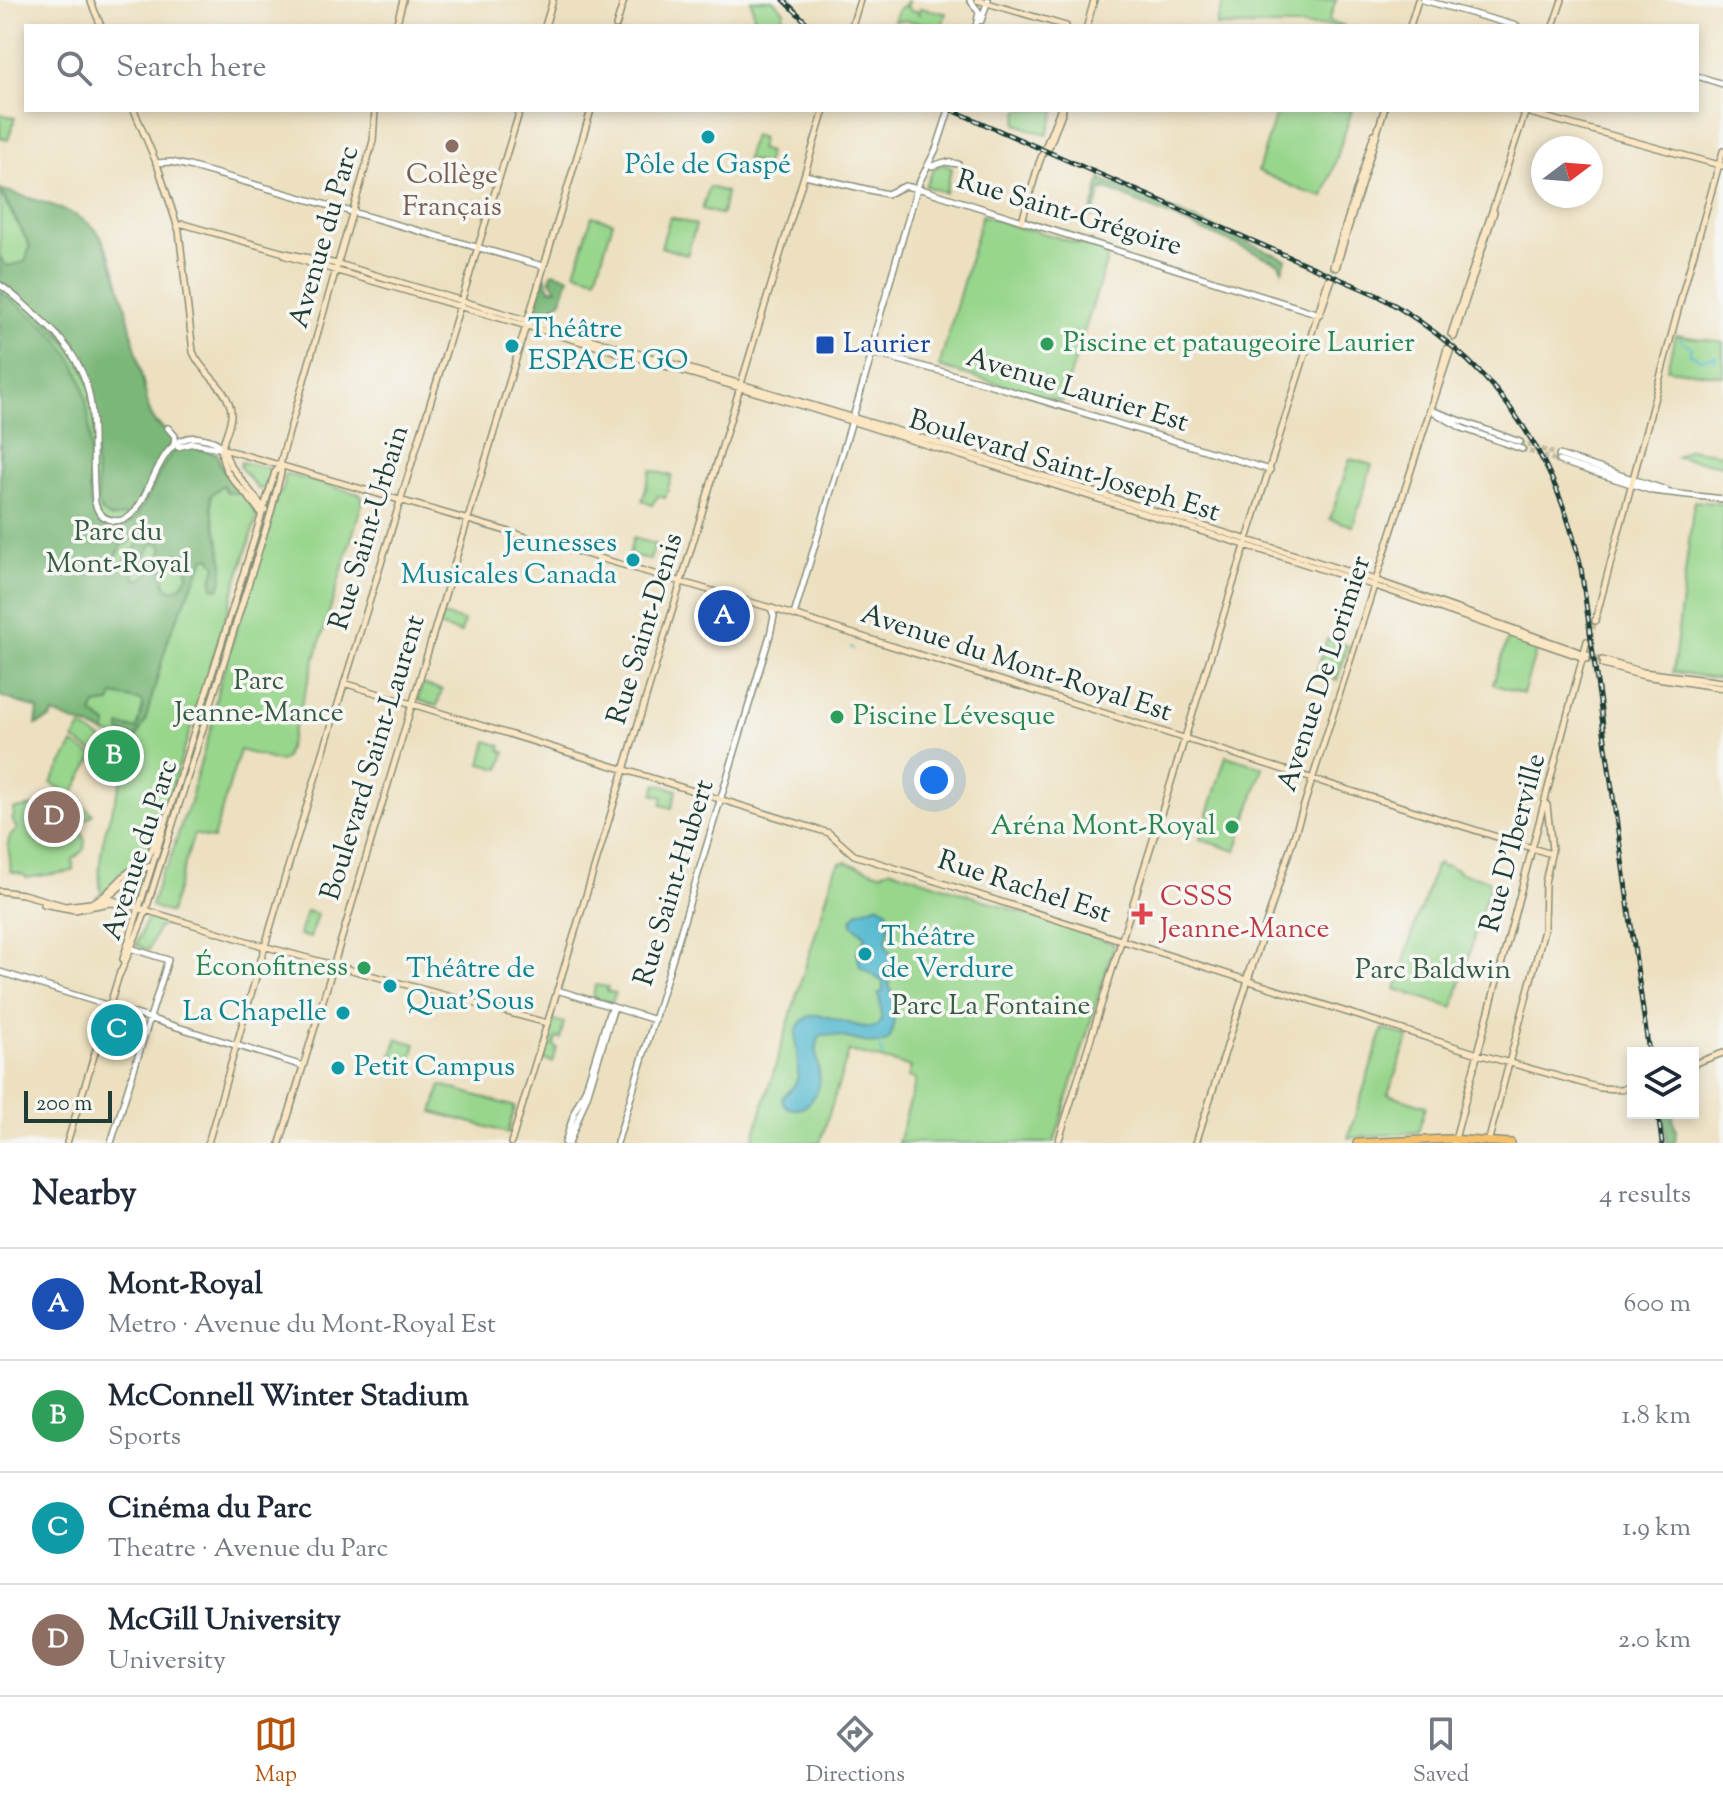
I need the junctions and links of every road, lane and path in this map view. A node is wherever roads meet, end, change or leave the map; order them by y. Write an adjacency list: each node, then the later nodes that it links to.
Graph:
1 (90, 0): 12 (main road)
2 (403, 0): 13 (main road)
3 (553, 0): 14 (main road)
4 (624, 0): 15 (main road)
5 (858, 0): 16 (main road)
6 (970, 0): 17 (street)
7 (977, 0): 11 (main road)
8 (1094, 0): 20 (main road)
9 (1420, 0): 21 (main road); 22 (street)
10 (1562, 0): 23 (main road)
11 (988, 1): 18 (street); 19 (main road)
12 (100, 24)
13 (397, 24)
14 (546, 24)
15 (617, 24)
16 (851, 24)
17 (978, 24)
18 (979, 24)
19 (1060, 24)
20 (1088, 24)
21 (1411, 24)
22 (1510, 24)
23 (1554, 24)
24 (1699, 77): 25 (street)
25 (1723, 84)
26 (135, 112): 38 (main road)
27 (375, 112): 44 (main road, Avenue du Parc)
28 (519, 112): 47 (main road, Rue Saint-Urbain)
29 (590, 112): 48 (main road, Boulevard Saint-Laurent)
30 (824, 112): 42 (main road, Rue Saint-Denis)
31 (949, 112): 43 (street)
32 (949, 112): 40 (street)
33 (1061, 112): 45 (main road)
34 (1383, 112): 50 (main road)
35 (1524, 112): 56 (main road)
36 (1528, 112): 41 (main road)
37 (1723, 151): 41 (main road)
38 (156, 163): 44 (street); 46 (main road)
39 (958, 164): 40 (street)
40 (932, 166): 43 (street)
41 (1721, 166): 69 (main road)
42 (805, 175): 43 (street, Rue Saint-Grégoire); 59 (main road, Rue Saint-Denis)
43 (919, 189): 45 (street, Rue Saint-Grégoire); 58 (street)
44 (353, 211): 47 (street); 49 (main road, Avenue du Parc)
45 (1022, 221): 54 (street, Rue Saint-Grégoire)
46 (178, 226): 49 (main road, Boulevard Saint-Joseph Est); 65 (main road)
47 (477, 246): 48 (street); 53 (main road, Rue Saint-Urbain)
48 (543, 266): 55 (main road, Boulevard Saint-Laurent)
49 (337, 267): 53 (main road, Boulevard Saint-Joseph Est); 67 (main road, Avenue du Parc)
50 (1334, 267)
51 (1331, 279): 54 (main road)
52 (0, 286): 63 (street); 65 (street)
53 (459, 304): 55 (main road, Boulevard Saint-Joseph Est); 71 (main road, Rue Saint-Urbain)
54 (1319, 314): 68 (main road)
55 (526, 323): 59 (main road, Boulevard Saint-Joseph Est); 74 (main road, Boulevard Saint-Laurent)
56 (1453, 336)
57 (1449, 349): 60 (main road, Avenue De Lorimier)
58 (872, 353): 61 (street); 68 (street, Avenue Laurier Est)
59 (742, 386): 61 (main road, Boulevard Saint-Joseph Est); 77 (main road, Rue Saint-Denis)
60 (1430, 410): 64 (street); 78 (main road, Avenue De Lorimier)
61 (853, 419): 75 (main road, Boulevard Saint-Joseph Est); 81 (street)
62 (168, 428): 63 (street)
63 (172, 446): 65 (street)
64 (1521, 446)
65 (224, 449): 67 (main road, Avenue du Mont-Royal Est); 72 (main road); 73 (main road)
66 (1559, 458): 69 (street)
67 (280, 467): 71 (main road, Avenue du Mont-Royal Est); 72 (main road, Avenue du Parc); 76 (main road, Avenue du Parc)
68 (1270, 470): 75 (main road)
69 (1632, 481): 70 (street); 82 (main road)
70 (1723, 499)
71 (400, 500): 74 (main road, Avenue du Mont-Royal Est); 87 (main road, Rue Saint-Urbain)
72 (264, 508): 73 (main road, Avenue du Parc); 76 (main road, Avenue du Parc)
73 (261, 519): 95 (main road, Avenue du Parc)
74 (466, 520): 77 (main road, Avenue du Mont-Royal Est); 89 (main road, Boulevard Saint-Laurent)
75 (1248, 543): 78 (main road, Boulevard Saint-Joseph Est); 90 (main road)
76 (256, 555): 98 (main road, Avenue du Parc)
77 (681, 583): 79 (main road, Avenue du Mont-Royal Est); 91 (main road, Rue Saint-Denis)
78 (1376, 584): 85 (main road, Boulevard Saint-Joseph Est); 92 (main road, Avenue De Lorimier)
79 (771, 608): 80 (main road, Avenue du Mont-Royal Est); 83 (street, Rue Saint-Hubert)
80 (779, 610): 81 (main road, Avenue du Mont-Royal Est); 83 (street, Rue Saint-Hubert)
81 (794, 615): 90 (main road, Avenue du Mont-Royal Est)
82 (1595, 619)
83 (770, 635): 94 (street, Rue Saint-Hubert)
84 (1588, 644): 85 (main road, Rue D'Iberville)
85 (1586, 656): 93 (main road, Rue D'Iberville)
86 (1603, 662): 88 (main road)
87 (344, 683): 89 (main road, Rue Rachel Est); 107 (main road, Rue Saint-Urbain)
88 (1723, 685)
89 (411, 704): 91 (main road, Rue Rachel Est); 109 (main road, Boulevard Saint-Laurent)
90 (1186, 739): 92 (main road, Avenue du Mont-Royal Est); 106 (main road)
91 (624, 770): 94 (main road, Rue Rachel Est); 112 (main road, Rue Saint-Denis)
92 (1313, 779): 96 (main road, Avenue du Mont-Royal Est); 111 (main road, Avenue De Lorimier)
93 (1548, 792): 96 (main road, Rue D'Iberville); 97 (main road)
94 (721, 800): 106 (main road, Rue Rachel Est); 116 (street, Rue Saint-Hubert)
95 (164, 826): 99 (main road, Avenue du Parc); 101 (main road)
96 (1532, 850): 97 (main road, Avenue du Mont-Royal Est); 120 (main road, Rue D'Iberville)
97 (1551, 854): 122 (main road)
98 (160, 861): 99 (main road); 105 (main road, Avenue du Parc)
99 (152, 864): 101 (main road); 104 (main road, Avenue du Parc)
100 (0, 893): 101 (main road); 103 (main road)
101 (106, 897): 102 (main road); 103 (main road)
102 (125, 904): 103 (main road); 104 (main road)
103 (91, 907)
104 (138, 909): 105 (main road); 108 (main road, Avenue du Parc)
105 (146, 911): 107 (main road); 108 (main road, Avenue du Parc)
106 (1122, 941): 111 (main road, Rue Rachel Est); 134 (main road)
107 (265, 946): 109 (main road); 118 (main road, Rue Saint-Urbain)
108 (128, 948): 113 (main road, Avenue du Parc); 115 (street)
109 (334, 964): 117 (main road); 123 (main road, Boulevard Saint-Laurent)
110 (0, 972): 113 (street)
111 (1248, 981): 120 (main road, Rue Rachel Est); 135 (main road, Avenue De Lorimier)
112 (557, 990): 114 (street); 117 (main road, Rue Saint-Denis)
113 (109, 1007): 115 (street); 127 (main road, Avenue du Parc)
114 (613, 1009): 116 (street); 132 (street)
115 (149, 1020): 118 (street); 128 (street)
116 (655, 1020): 133 (street, Rue Saint-Hubert)
117 (547, 1023): 131 (main road, Rue Saint-Denis)
118 (235, 1046): 123 (street); 129 (main road, Rue Saint-Urbain)
119 (1723, 1053): 121 (main road)
120 (1478, 1054): 122 (main road, Rue Rachel Est); 125 (main road, Rue D'Iberville)
121 (1699, 1062)
122 (1508, 1063): 124 (main road, Rue Rachel Est); 126 (main road)
123 (303, 1066): 130 (main road, Boulevard Saint-Laurent)
124 (1627, 1087)
125 (1454, 1141): 126 (main road); 136 (main road)
126 (1488, 1142): 137 (main road)
127 (67, 1143)
128 (111, 1143)
129 (208, 1143)
130 (280, 1143)
131 (511, 1143)
132 (567, 1143)
133 (617, 1143)
134 (1058, 1143)
135 (1196, 1143)
136 (1357, 1143)
137 (1511, 1143)

